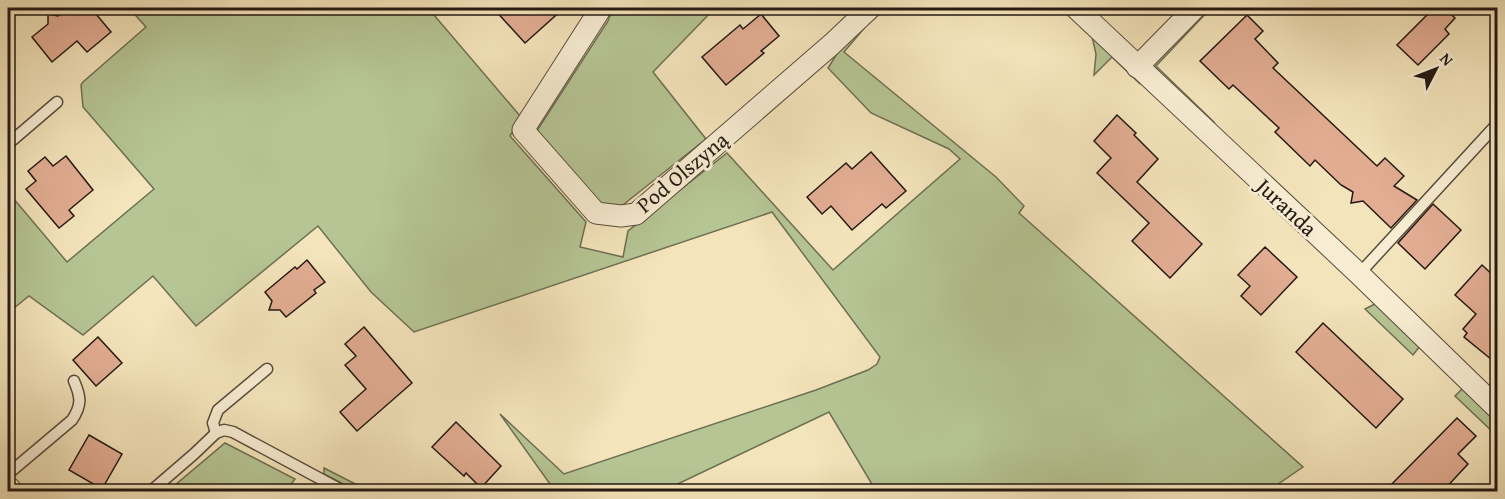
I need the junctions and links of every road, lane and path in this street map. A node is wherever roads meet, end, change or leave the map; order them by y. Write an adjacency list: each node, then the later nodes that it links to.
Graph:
1 (601, 8): 2 (street, Pod Olszyną)
2 (870, 8)
3 (1076, 8): 5 (street, Juranda)
4 (1195, 8): 5 (street)
5 (1137, 67): 9 (street, Juranda)
6 (57, 102): 8 (lane)
7 (1497, 123): 9 (lane)
8 (8, 144)
9 (1359, 274): 12 (street, Juranda)
10 (267, 369): 13 (lane)
11 (74, 381): 14 (lane)
12 (1497, 409)
13 (216, 432): 15 (lane); 16 (lane)
14 (8, 474)
15 (150, 492)
16 (345, 492)

